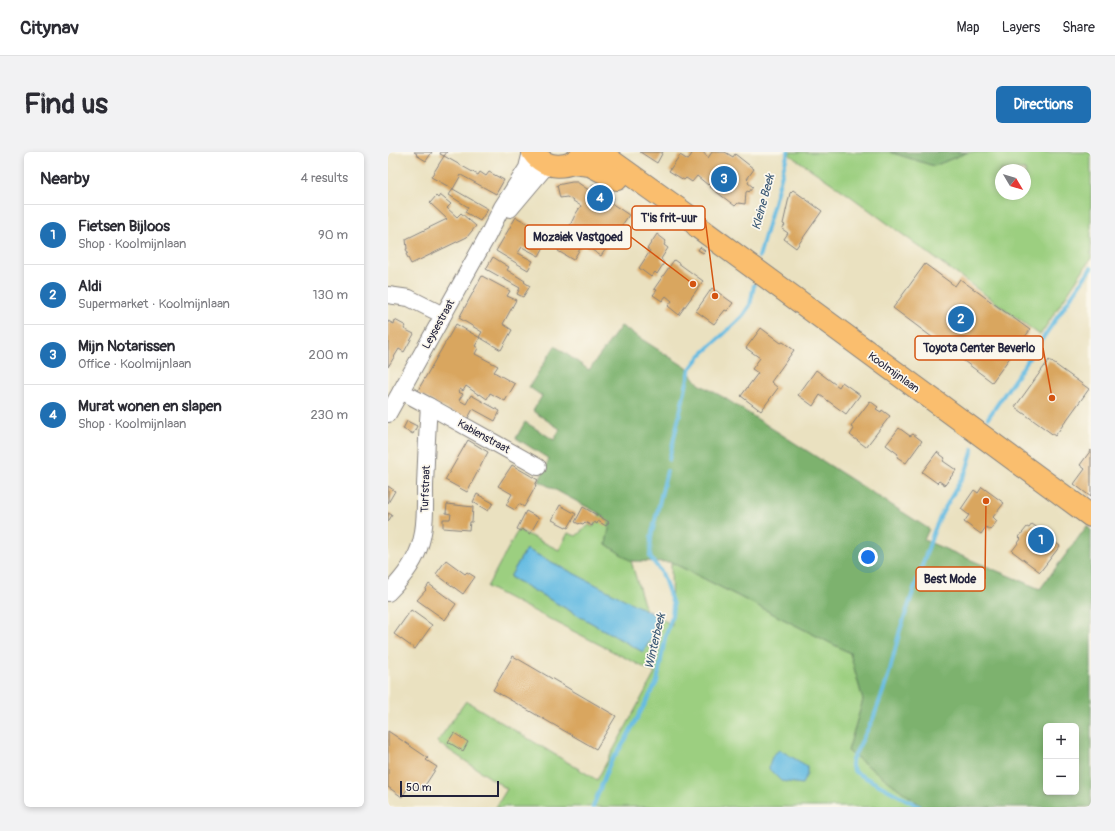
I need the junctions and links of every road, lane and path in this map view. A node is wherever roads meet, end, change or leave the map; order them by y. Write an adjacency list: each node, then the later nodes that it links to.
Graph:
1 (599, 152): 4 (main road, Koolmijnlaan)
2 (538, 156): 3 (main road, Koolmijnlaan); 6 (street, Leysestraat)
3 (578, 157): 4 (main road, Koolmijnlaan)
4 (698, 227): 11 (main road, Koolmijnlaan)
5 (388, 295): 6 (street)
6 (443, 315): 7 (street, Leysestraat)
7 (401, 391): 8 (street); 9 (street, Leysestraat)
8 (429, 406): 10 (street, Kabienstraat); 12 (street, Turfstraat)
9 (388, 414)
10 (538, 467)
11 (1091, 516)
12 (388, 593)

